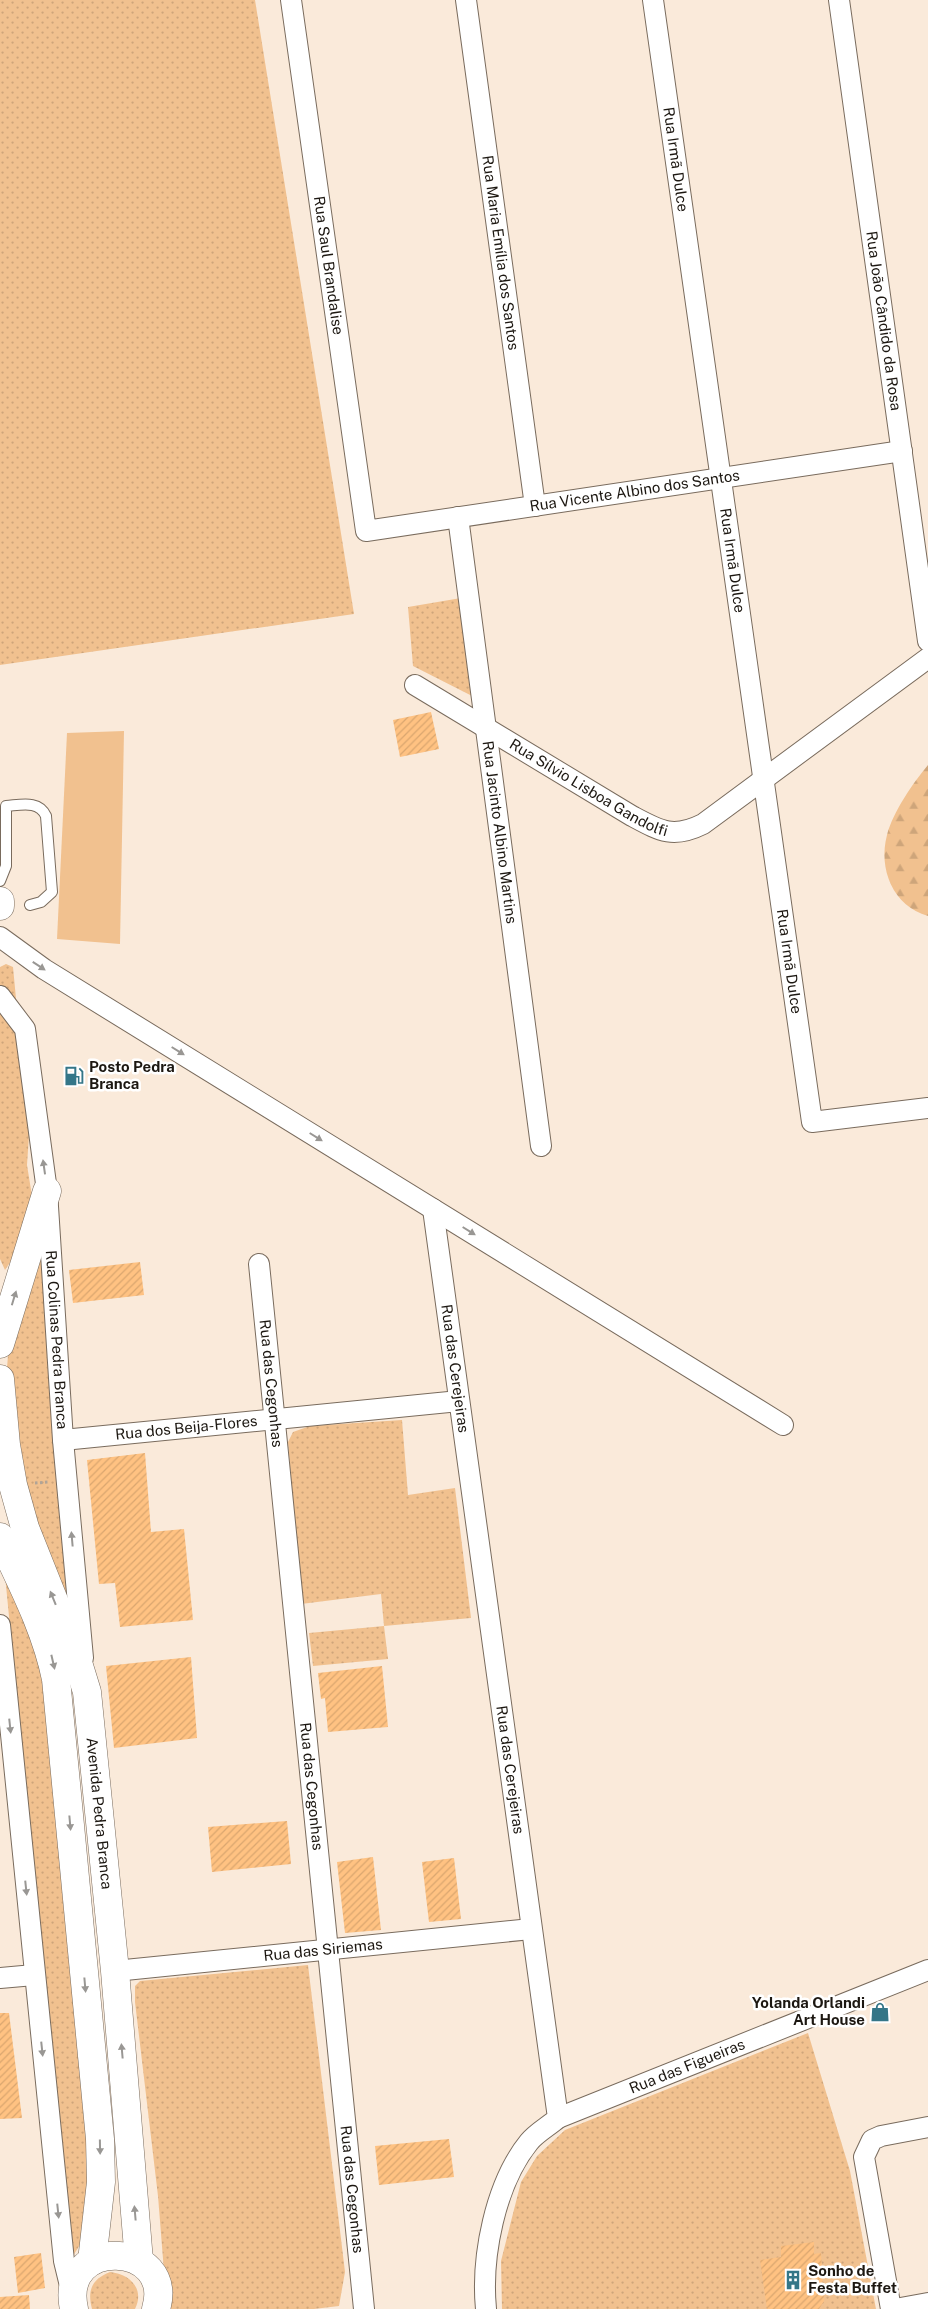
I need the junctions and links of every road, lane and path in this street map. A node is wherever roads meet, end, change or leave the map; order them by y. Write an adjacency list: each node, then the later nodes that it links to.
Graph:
1 (290, 0): 9 (street, Rua Saul Brandalise)
2 (466, 0): 7 (street, Rua Maria Emília dos Santos)
3 (653, 0): 6 (street, Rua Irmã Dulce)
4 (839, 0): 5 (street, Rua João Cândido da Rosa)
5 (902, 451): 6 (street, Rua Vicente Albino dos Santos); 10 (street, Rua João Cândido da Rosa)
6 (720, 478): 7 (street, Rua Vicente Albino dos Santos); 14 (street, Rua Irmã Dulce)
7 (535, 506): 8 (street, Rua Vicente Albino dos Santos)
8 (458, 517): 9 (street, Rua Vicente Albino dos Santos); 13 (street, Rua Jacinto Albino Martins)
9 (366, 531)
10 (928, 641)
11 (928, 658): 14 (street, Rua Sílvio Lisboa Gandolfi)
12 (415, 685): 13 (street, Rua Sílvio Lisboa Gandolfi)
13 (486, 726): 14 (street, Rua Sílvio Lisboa Gandolfi); 22 (street, Rua Jacinto Albino Martins)
14 (763, 780): 21 (street, Rua Irmã Dulce)
15 (0, 881): 17 (lane)
16 (0, 901): 18 (main road)
17 (30, 905)
18 (0, 906)
19 (0, 937): 24 (street, one-way to 24)
20 (0, 996): 23 (street, Rua Colinas Pedra Branca, one-way to 20)
21 (928, 1108)
22 (541, 1146)
23 (47, 1191): 26 (main road, one-way to 23); 31 (street, Rua Colinas Pedra Branca)
24 (434, 1209): 28 (street, Rua das Cerejeiras); 30 (street, one-way to 30)
25 (259, 1264): 29 (street, Rua das Cegonhas)
26 (0, 1344)
27 (0, 1379): 34 (main road, Avenida Pedra Branca, one-way to 27)
28 (459, 1401): 29 (street, Rua dos Beija-Flores); 35 (street, Rua das Cerejeiras)
29 (275, 1419): 31 (street, Rua dos Beija-Flores); 36 (street, Rua das Cegonhas)
30 (783, 1425)
31 (63, 1440): 34 (street, Rua Colinas Pedra Branca, one-way to 31)
32 (0, 1536): 43 (main road, Avenida Pedra Branca, one-way to 43)
33 (0, 1625): 39 (street, one-way to 39)
34 (86, 1692): 38 (main road, Avenida Pedra Branca)
35 (531, 1928): 36 (street, Rua das Siriemas); 41 (street, Rua das Cerejeiras)
36 (328, 1948): 38 (street, Rua das Siriemas); 48 (street, Rua das Cegonhas)
37 (928, 1970): 41 (street, Rua das Figueiras)
38 (115, 1971): 44 (main road, Avenida Pedra Branca, one-way to 38)
39 (34, 1975): 40 (street); 46 (street, one-way to 46)
40 (0, 1978)
41 (558, 2118): 49 (street)
42 (928, 2127): 50 (street)
43 (92, 2261): 44 (main road); 46 (main road)
44 (139, 2261): 47 (main road)
45 (928, 2303): 51 (street)
46 (73, 2305)
47 (156, 2309)
48 (364, 2309)
49 (486, 2309)
50 (891, 2309)
51 (895, 2309)

